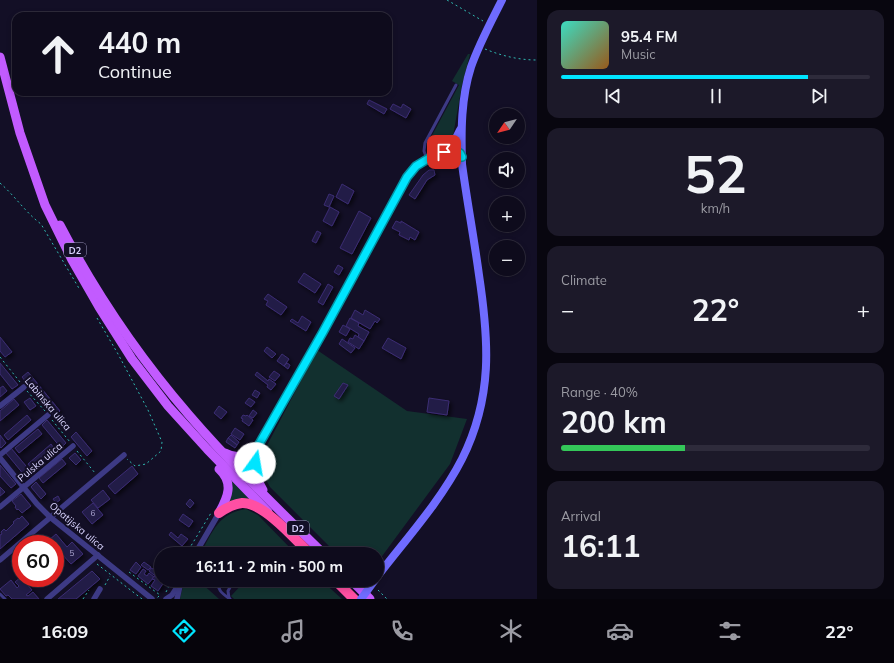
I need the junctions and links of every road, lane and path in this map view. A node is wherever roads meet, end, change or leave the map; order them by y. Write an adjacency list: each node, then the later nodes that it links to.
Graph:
1 (447, 0): 3 (path)
2 (502, 0): 3 (main road)
3 (489, 25): 4 (main road)
4 (479, 46): 6 (path); 8 (main road)
5 (0, 57): 12 (main road, D2)
6 (537, 60)
7 (456, 85): 11 (lane)
8 (462, 124): 9 (main road); 10 (main road)
9 (440, 154): 10 (street); 11 (street)
10 (462, 157): 39 (main road)
11 (426, 159): 21 (street)
12 (34, 172): 22 (main road, D2); 23 (main road, D2)
13 (0, 184): 14 (path)
14 (83, 294)
15 (94, 314): 24 (path)
16 (0, 357): 17 (path, Labinska ulica)
17 (24, 387): 18 (street); 19 (path, Labinska ulica)
18 (0, 406)
19 (48, 416): 20 (path, Labinska ulica); 25 (street)
20 (73, 446): 26 (path, Labinska ulica); 27 (street, Pulska ulica)
21 (258, 446): 23 (main road); 28 (main road)
22 (207, 449): 30 (main road); 32 (main road, D2)
23 (219, 449): 28 (main road, D2)
24 (124, 455): 26 (street)
25 (0, 457): 27 (street, Opatijska ulica)
26 (98, 477): 31 (street)
27 (23, 487): 29 (street, Pulska ulica); 31 (street, Opatijska ulica)
28 (272, 502): 36 (main road, D2)
29 (0, 507)
30 (217, 511): 32 (highway); 33 (path); 34 (street)
31 (50, 517): 37 (street, Opatijska ulica); 38 (street)
32 (277, 521): 35 (highway, D2)
33 (191, 547)
34 (199, 547)
35 (303, 547)
36 (317, 547)
37 (98, 555): 58 (street); 61 (street, Opatijska ulica)
38 (0, 560)
39 (384, 568)
40 (124, 569): 53 (path)
41 (110, 575): 50 (path)
42 (168, 587): 54 (path)
43 (177, 587): 54 (street)
44 (179, 587): 63 (street)
45 (218, 587): 56 (lane)
46 (230, 587): 56 (lane)
47 (342, 587): 64 (highway)
48 (358, 587): 66 (main road)
49 (370, 587): 65 (main road, bridge)
50 (100, 589): 60 (street)
51 (89, 590): 59 (path)
52 (0, 594): 57 (lane)
53 (160, 595): 54 (path); 62 (path)
54 (164, 596)
55 (384, 596): 67 (path)
56 (230, 598)
57 (4, 599)
58 (47, 599)
59 (84, 599)
60 (94, 599)
61 (152, 599)
62 (157, 599)
63 (176, 599)
64 (354, 599)
65 (361, 599)
66 (370, 599)
67 (387, 599)

